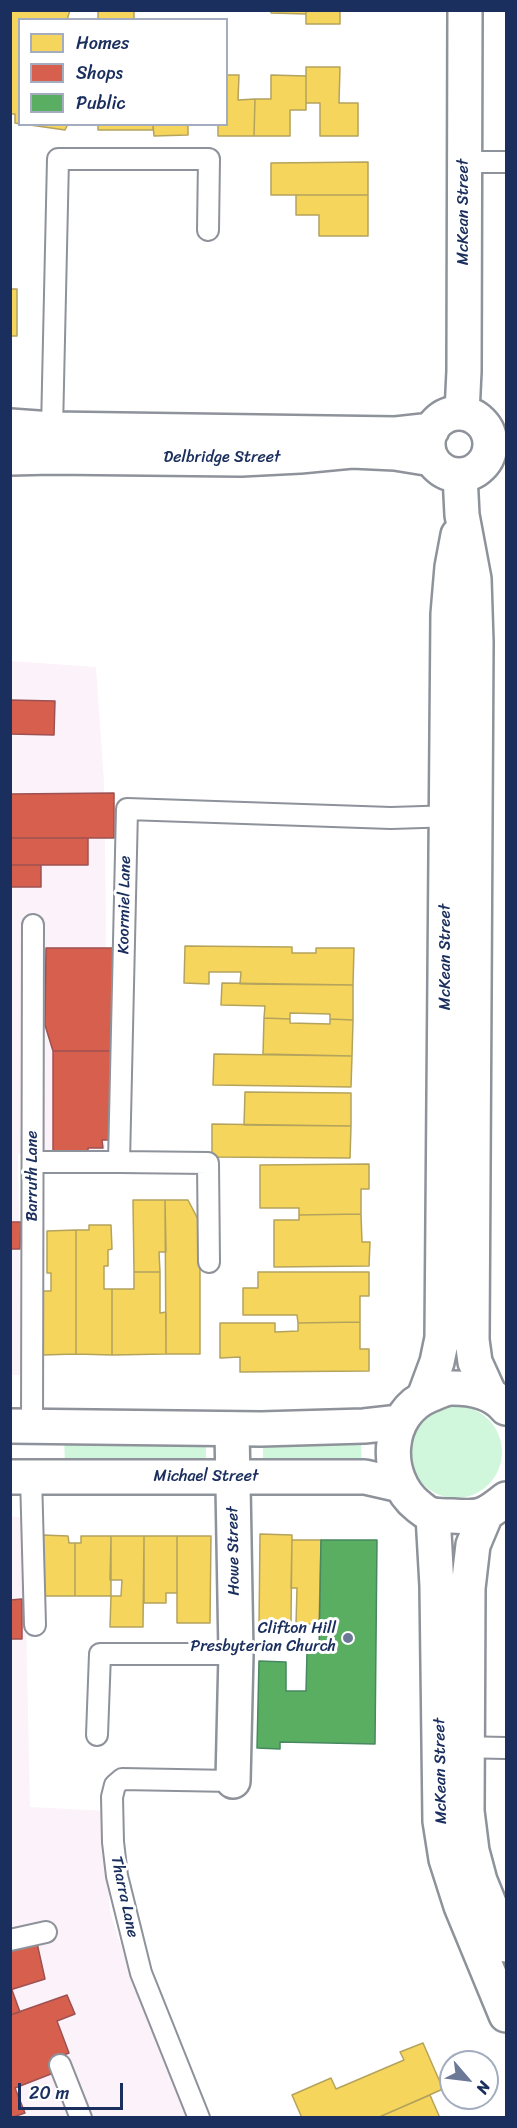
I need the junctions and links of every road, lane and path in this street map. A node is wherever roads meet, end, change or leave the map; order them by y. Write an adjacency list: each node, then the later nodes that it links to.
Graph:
1 (465, 10): 2 (street, McKean Street)
2 (464, 162): 3 (lane); 5 (street, McKean Street)
3 (507, 162)
4 (208, 230): 7 (lane)
5 (462, 413): 8 (street); 9 (street)
6 (10, 426): 7 (street, Delbridge Street)
7 (52, 429): 9 (street, Delbridge Street)
8 (498, 444): 11 (street)
9 (432, 445): 10 (street, Delbridge Street); 11 (street)
10 (10, 458)
11 (460, 475): 12 (street, McKean Street)
12 (461, 816): 15 (lane, Koormiel Lane); 16 (street, McKean Street)
13 (33, 925): 14 (lane, Barruth Lane)
14 (33, 1162): 15 (lane); 21 (lane, Barruth Lane)
15 (119, 1162): 17 (lane)
16 (458, 1181): 18 (street, McKean Street); 19 (street, McKean Street)
17 (209, 1262)
18 (424, 1397): 19 (street); 20 (street)
19 (498, 1402)
20 (400, 1422): 22 (street); 25 (street)
21 (21, 1426): 22 (street); 23 (street)
22 (232, 1429): 24 (street, Howe Street)
23 (21, 1477): 24 (street, Michael Street); 29 (lane)
24 (231, 1477): 25 (street, Michael Street); 30 (street, Howe Street)
25 (400, 1485): 27 (street)
26 (496, 1507): 27 (street); 28 (street, McKean Street)
27 (433, 1515): 28 (street, McKean Street)
28 (453, 1618): 32 (street, McKean Street)
29 (35, 1625)
30 (236, 1653): 31 (lane); 34 (street, Howe Street)
31 (97, 1735)
32 (454, 1747): 33 (lane); 36 (street, McKean Street)
33 (507, 1748)
34 (233, 1781): 41 (lane, Tharra Lane)
35 (46, 1932): 37 (lane)
36 (493, 1936): 38 (street, McKean Street)
37 (10, 1940)
38 (506, 2012)
39 (60, 2065): 40 (lane)
40 (81, 2118)
41 (199, 2118)

